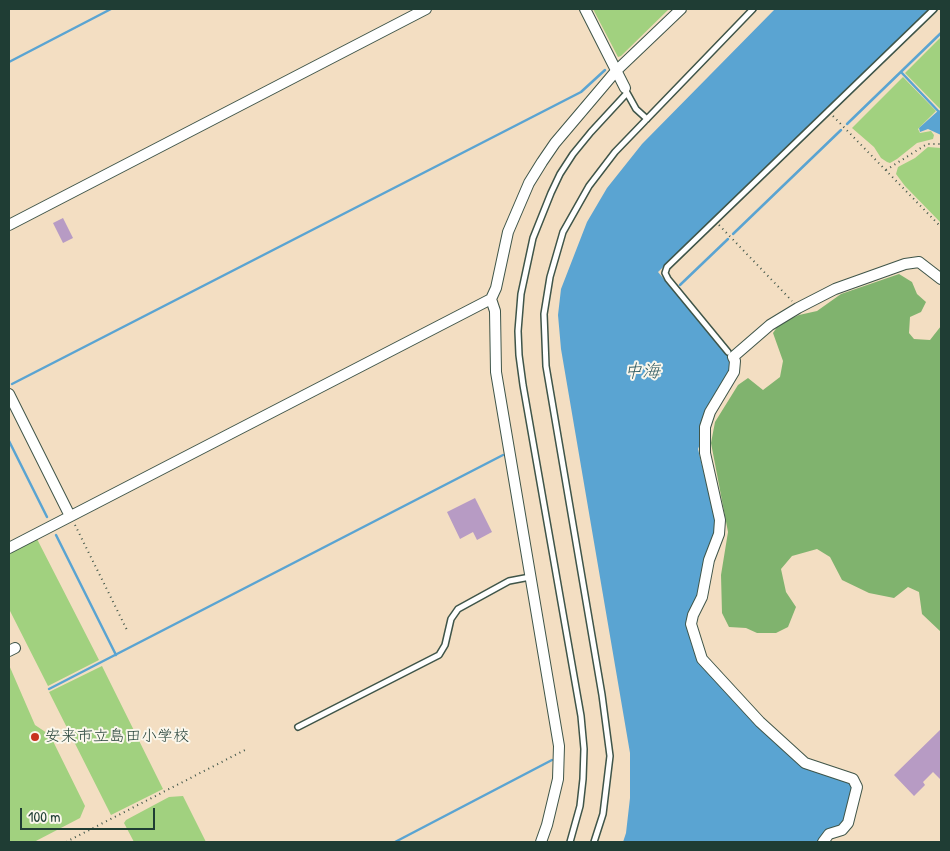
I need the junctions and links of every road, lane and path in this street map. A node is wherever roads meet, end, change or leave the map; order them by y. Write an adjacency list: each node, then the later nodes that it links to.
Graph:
1 (426, 9): 13 (street)
2 (585, 9): 6 (street)
3 (681, 9): 6 (street)
4 (753, 9): 9 (lane)
5 (934, 9): 8 (lane)
6 (616, 71): 7 (street); 16 (street)
7 (626, 91): 9 (lane); 28 (lane)
8 (828, 111): 11 (path); 12 (lane)
9 (647, 119): 29 (lane)
10 (940, 144): 11 (path)
11 (886, 170): 14 (path)
12 (715, 220): 17 (path); 18 (lane)
13 (9, 225)
14 (941, 227)
15 (941, 279): 18 (street)
16 (491, 299): 20 (street); 22 (street)
17 (796, 304)
18 (730, 354): 30 (street)
19 (9, 394): 20 (street)
20 (70, 516): 21 (street); 23 (path)
21 (9, 548)
22 (531, 577): 24 (lane); 27 (street)
23 (128, 632)
24 (298, 727)
25 (245, 750): 26 (path)
26 (66, 842)
27 (541, 842)
28 (570, 842)
29 (594, 842)
30 (823, 842)

